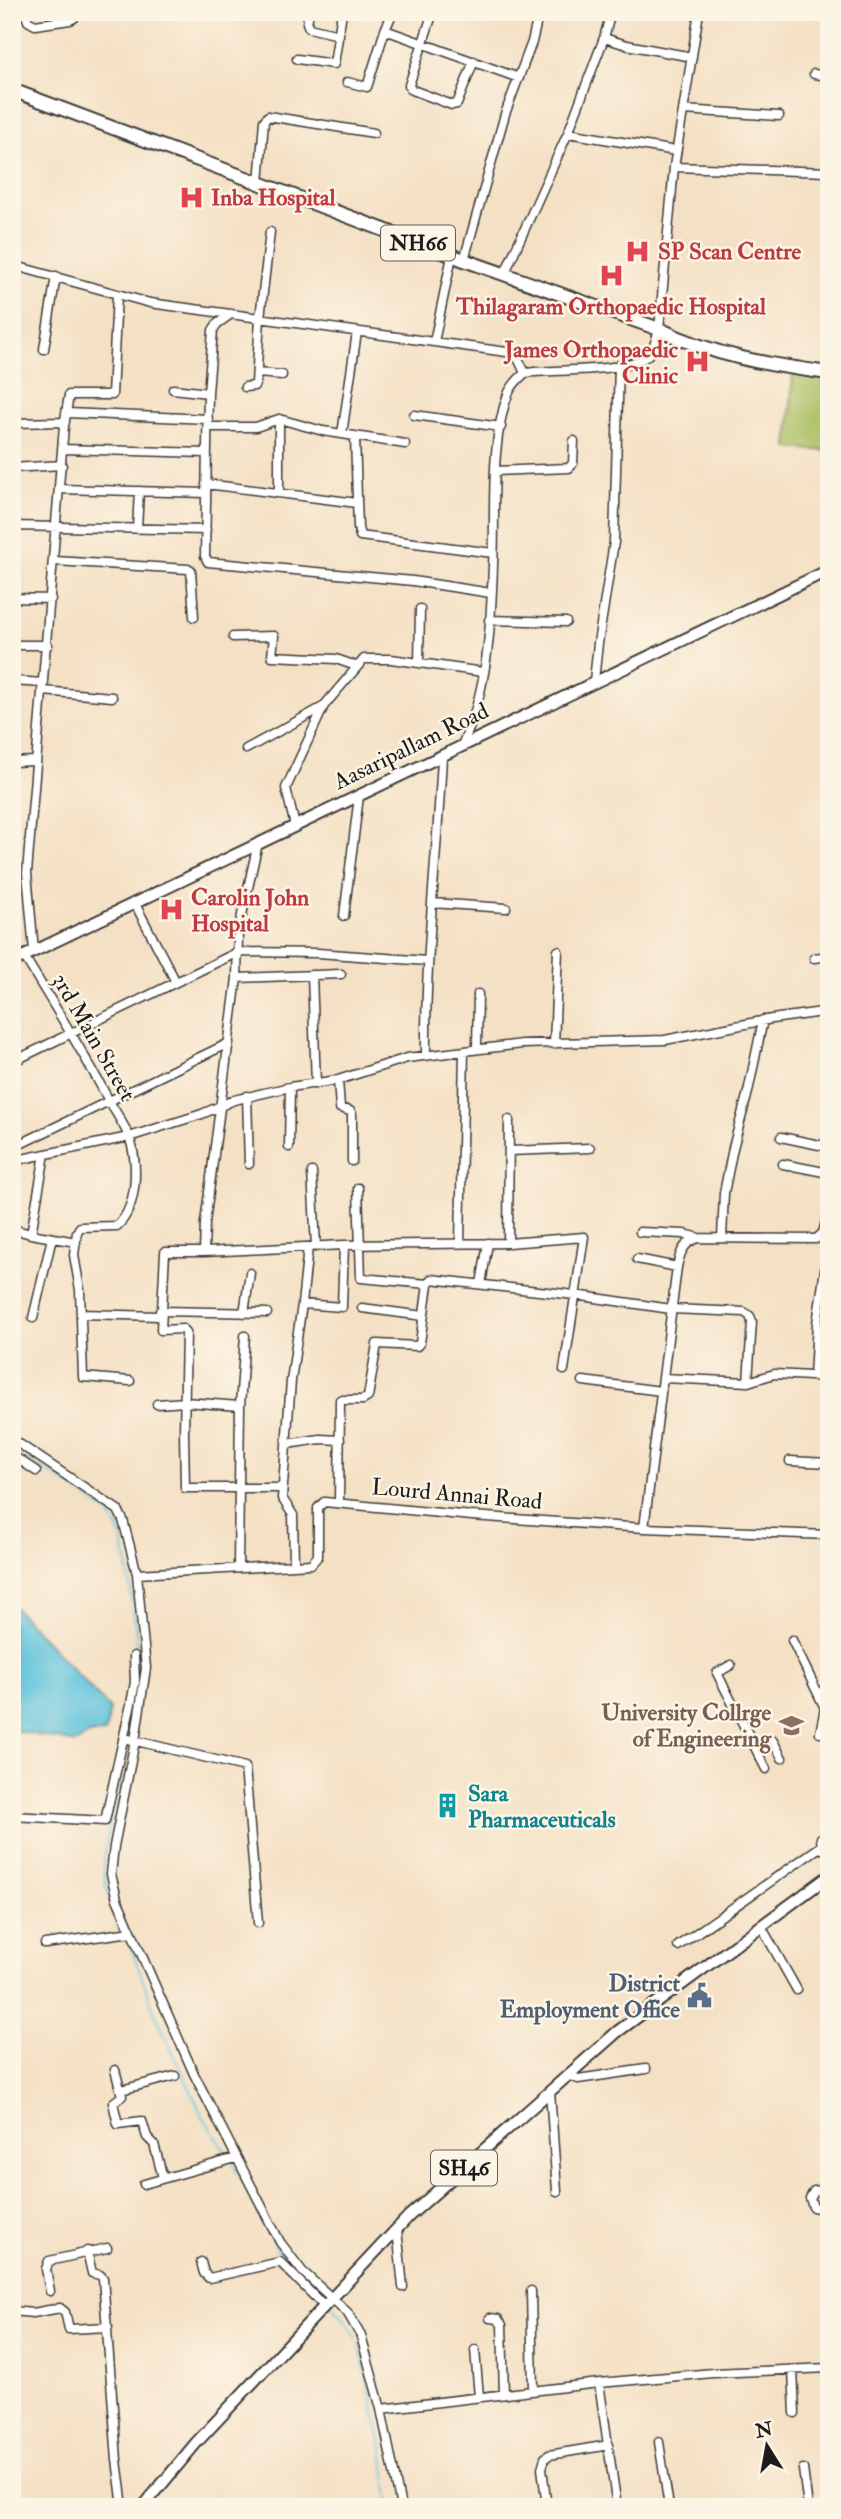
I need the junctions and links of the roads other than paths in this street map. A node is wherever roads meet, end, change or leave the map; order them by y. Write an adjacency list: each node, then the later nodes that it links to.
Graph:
1 (25, 12): 2 (street)
2 (76, 12)
3 (309, 12): 11 (street)
4 (342, 12): 11 (street)
5 (393, 12): 10 (street)
6 (433, 12): 13 (street)
7 (538, 12): 19 (street)
8 (611, 12): 12 (street)
9 (699, 12): 14 (street)
10 (386, 30): 13 (street); 20 (street)
11 (339, 35): 15 (street)
12 (604, 38): 14 (street); 25 (street)
13 (424, 43): 16 (street); 16 (street)
14 (692, 57): 22 (street)
15 (297, 59)
16 (474, 61): 19 (street)
17 (814, 74): 18 (street)
18 (829, 76)
19 (519, 78): 31 (street)
20 (347, 82)
21 (13, 90): 29 (highway, NH66); 32 (street)
22 (683, 110): 23 (street); 26 (street)
23 (779, 116)
24 (374, 133): 29 (street)
25 (568, 133): 26 (street); 33 (street)
26 (676, 151): 27 (street)
27 (674, 167): 28 (street); 39 (street)
28 (829, 173)
29 (259, 183): 31 (highway, NH66)
30 (270, 232): 38 (street)
31 (458, 258): 33 (highway, NH66); 41 (street)
32 (13, 266): 34 (street); 35 (street)
33 (504, 275): 39 (highway, NH66)
34 (56, 276): 36 (street); 42 (street)
35 (12, 278)
36 (117, 294): 37 (street); 52 (street)
37 (231, 314): 38 (street); 50 (street)
38 (260, 318): 40 (street); 44 (street)
39 (659, 329): 43 (street); 46 (highway, NH66)
40 (356, 332): 41 (street); 57 (street)
41 (434, 342): 45 (street)
42 (44, 349)
43 (619, 365): 45 (street); 94 (street)
44 (257, 373): 47 (street); 48 (street)
45 (525, 373): 56 (street)
46 (829, 373)
47 (282, 375)
48 (245, 387)
49 (173, 389): 50 (street)
50 (208, 393): 55 (street)
51 (414, 415): 56 (street)
52 (66, 417): 54 (street); 55 (street); 61 (street)
53 (279, 419): 55 (street); 57 (street); 69 (street)
54 (12, 423)
55 (208, 423): 62 (street)
56 (500, 427): 65 (street)
57 (342, 434): 58 (street)
58 (355, 436): 60 (street); 70 (street)
59 (574, 441): 65 (street)
60 (405, 444)
61 (62, 449): 62 (street); 63 (street)
62 (206, 453): 67 (street)
63 (62, 465): 64 (street); 66 (street)
64 (12, 468)
65 (496, 471): 75 (street)
66 (61, 489): 68 (street); 72 (street)
67 (206, 489): 68 (street); 69 (street); 74 (street)
68 (139, 491): 73 (street)
69 (279, 493): 70 (street)
70 (357, 503): 75 (street)
71 (12, 526): 72 (street)
72 (57, 527): 73 (street); 76 (street)
73 (137, 529): 74 (street)
74 (206, 530): 77 (street)
75 (494, 553): 80 (street)
76 (55, 561): 79 (street); 82 (street)
77 (208, 562): 79 (street); 80 (street)
78 (829, 569): 94 (main road, Aasaripallam Road)
79 (191, 570): 84 (street)
80 (491, 593): 85 (street)
81 (12, 598): 82 (street)
82 (51, 600): 89 (street)
83 (420, 609): 90 (street)
84 (194, 617)
85 (489, 620): 86 (street); 92 (street)
86 (566, 622)
87 (233, 637): 91 (street)
88 (12, 645): 89 (street)
89 (48, 645): 95 (street)
90 (419, 663): 91 (street); 92 (street)
91 (356, 666): 97 (street)
92 (483, 672): 98 (street)
93 (12, 681): 95 (street)
94 (594, 681): 98 (main road, Aasaripallam Road)
95 (43, 687): 96 (street); 101 (street)
96 (112, 697)
97 (323, 707): 99 (street); 104 (street)
98 (462, 745): 100 (main road, Aasaripallam Road)
99 (246, 749)
100 (442, 757): 103 (main road, Aasaripallam Road); 107 (street)
101 (35, 761): 102 (street); 112 (street)
102 (12, 762)
103 (359, 796): 104 (main road, Aasaripallam Road); 109 (street)
104 (295, 826): 105 (main road, Aasaripallam Road)
105 (258, 843): 106 (main road, Aasaripallam Road); 111 (street)
106 (134, 902): 112 (main road, Aasaripallam Road); 120 (street)
107 (432, 903): 108 (street); 115 (street)
108 (506, 908)
109 (344, 916)
110 (558, 951): 126 (street)
111 (238, 952): 115 (street); 119 (street); 120 (street)
112 (29, 953): 116 (main road, Aasaripallam Road); 124 (street, 3rd Main Street)
113 (829, 956): 114 (street)
114 (814, 958)
115 (427, 961): 129 (street)
116 (12, 962)
117 (341, 974): 118 (street)
118 (312, 975): 119 (street); 132 (street)
119 (237, 978): 125 (street)
120 (176, 982): 124 (street)
121 (478, 994): 127 (street)
122 (829, 1011): 123 (street)
123 (763, 1020): 126 (street); 160 (street)
124 (70, 1033): 130 (street); 135 (street, 3rd Main Street)
125 (229, 1043): 135 (street); 136 (street)
126 (554, 1044): 127 (street)
127 (477, 1048): 128 (street)
128 (464, 1051): 129 (street); 162 (street)
129 (426, 1055): 131 (street)
130 (12, 1062)
131 (338, 1080): 132 (street); 147 (street)
132 (316, 1084): 133 (street)
133 (290, 1087): 134 (street); 140 (street)
134 (247, 1096): 136 (street); 148 (street)
135 (109, 1100): 138 (street, 3rd Main Street); 142 (street)
136 (220, 1106): 138 (street); 168 (street)
137 (509, 1120): 144 (street)
138 (130, 1137): 145 (street); 161 (street)
139 (781, 1137): 141 (street)
140 (289, 1147)
141 (829, 1147)
142 (12, 1148)
143 (590, 1148): 144 (street)
144 (509, 1151): 164 (street)
145 (45, 1154): 146 (street); 156 (street)
146 (12, 1161)
147 (352, 1161)
148 (249, 1164)
149 (783, 1164): 151 (street)
150 (312, 1172): 167 (street)
151 (829, 1173)
152 (358, 1188): 166 (street)
153 (829, 1210): 157 (street)
154 (12, 1228): 156 (street)
155 (640, 1232): 159 (street)
156 (31, 1234): 158 (street)
157 (821, 1237): 160 (street); 172 (street)
158 (52, 1238): 161 (street); 184 (street)
159 (698, 1238): 160 (street); 170 (street)
160 (722, 1238)
161 (76, 1242): 181 (street)
162 (460, 1243): 163 (street); 166 (street)
163 (488, 1243): 164 (street); 174 (street)
164 (508, 1243): 175 (street)
165 (344, 1245): 166 (street); 167 (street); 176 (street)
166 (359, 1245): 173 (street)
167 (312, 1247): 168 (street); 176 (street)
168 (204, 1252): 179 (street)
169 (637, 1259): 170 (street)
170 (677, 1267): 178 (street)
171 (250, 1273): 180 (street)
172 (826, 1273): 187 (street)
173 (428, 1284): 174 (street); 183 (street)
174 (481, 1284): 175 (street)
175 (575, 1295): 178 (street); 186 (street)
176 (302, 1304): 199 (street)
177 (362, 1308): 183 (street)
178 (671, 1310): 189 (street); 192 (street)
179 (160, 1313): 180 (street); 181 (street); 194 (street)
180 (244, 1313): 182 (street)
181 (80, 1314): 190 (street)
182 (267, 1314)
183 (424, 1315): 198 (street)
184 (33, 1318)
185 (245, 1336): 196 (street)
186 (564, 1370)
187 (814, 1376): 188 (street); 192 (street)
188 (829, 1377)
189 (663, 1378): 192 (street); 193 (street)
190 (130, 1381)
191 (583, 1381): 193 (street)
192 (748, 1382)
193 (661, 1391): 207 (street)
194 (185, 1402): 195 (street); 196 (street); 205 (street)
195 (157, 1405)
196 (240, 1406): 205 (street)
197 (12, 1438): 211 (street)
198 (340, 1440): 199 (street); 206 (street)
199 (287, 1444): 204 (street)
200 (12, 1455): 203 (street)
201 (789, 1461): 202 (street)
202 (829, 1463)
203 (36, 1471)
204 (282, 1488): 205 (street); 209 (street)
205 (238, 1489): 210 (street)
206 (339, 1503): 207 (street, Lourd Annai Road); 209 (street, Lourd Annai Road)
207 (644, 1528): 208 (street, Lourd Annai Road)
208 (829, 1535)
209 (294, 1564): 210 (street, Lourd Annai Road)
210 (238, 1567): 211 (street, Lourd Annai Road)
211 (136, 1574): 217 (street)
212 (792, 1640): 215 (street)
213 (134, 1656): 216 (street)
214 (732, 1665): 220 (street)
215 (820, 1733)
216 (124, 1738): 217 (street); 221 (street)
217 (135, 1741): 222 (street); 227 (street)
218 (773, 1741): 219 (street)
219 (782, 1758)
220 (766, 1769)
221 (116, 1776): 222 (street); 223 (street)
222 (128, 1779): 229 (street)
223 (12, 1816)
224 (829, 1837): 225 (street)
225 (824, 1848): 231 (street)
226 (829, 1876): 228 (main road, SH46)
227 (258, 1923)
228 (761, 1926): 232 (street); 235 (main road, SH46)
229 (131, 1932): 230 (street); 239 (street)
230 (44, 1944)
231 (678, 1946)
232 (797, 1990)
233 (646, 2069): 235 (street)
234 (115, 2070): 237 (street)
235 (568, 2075): 238 (main road, SH46)
236 (175, 2076): 237 (street)
237 (121, 2090): 240 (street)
238 (550, 2091): 243 (street); 245 (main road, SH46)
239 (236, 2158): 240 (street); 252 (street)
240 (163, 2178): 241 (street)
241 (144, 2183)
242 (829, 2189): 244 (street)
243 (556, 2191)
244 (829, 2210)
245 (397, 2229): 249 (street); 252 (main road, SH46)
246 (107, 2248): 247 (street)
247 (87, 2251): 250 (street); 255 (street)
248 (201, 2262): 252 (street)
249 (403, 2287)
250 (50, 2291)
251 (531, 2291): 260 (street)
252 (328, 2302): 263 (street); 269 (main road, SH46)
253 (12, 2311): 255 (street)
254 (490, 2318): 261 (street)
255 (108, 2327): 268 (street)
256 (475, 2350): 262 (street)
257 (829, 2368): 258 (street)
258 (793, 2370): 259 (street); 264 (street)
259 (599, 2383): 260 (street); 266 (street)
260 (533, 2390): 261 (street)
261 (504, 2394): 262 (street)
262 (479, 2397): 263 (street)
263 (381, 2409): 270 (street)
264 (795, 2413)
265 (659, 2442): 273 (street)
266 (609, 2445): 271 (street); 272 (street)
267 (803, 2469): 274 (street)
268 (123, 2507)
269 (143, 2507)
270 (401, 2507)
271 (547, 2507)
272 (617, 2507)
273 (669, 2507)
274 (808, 2507)

